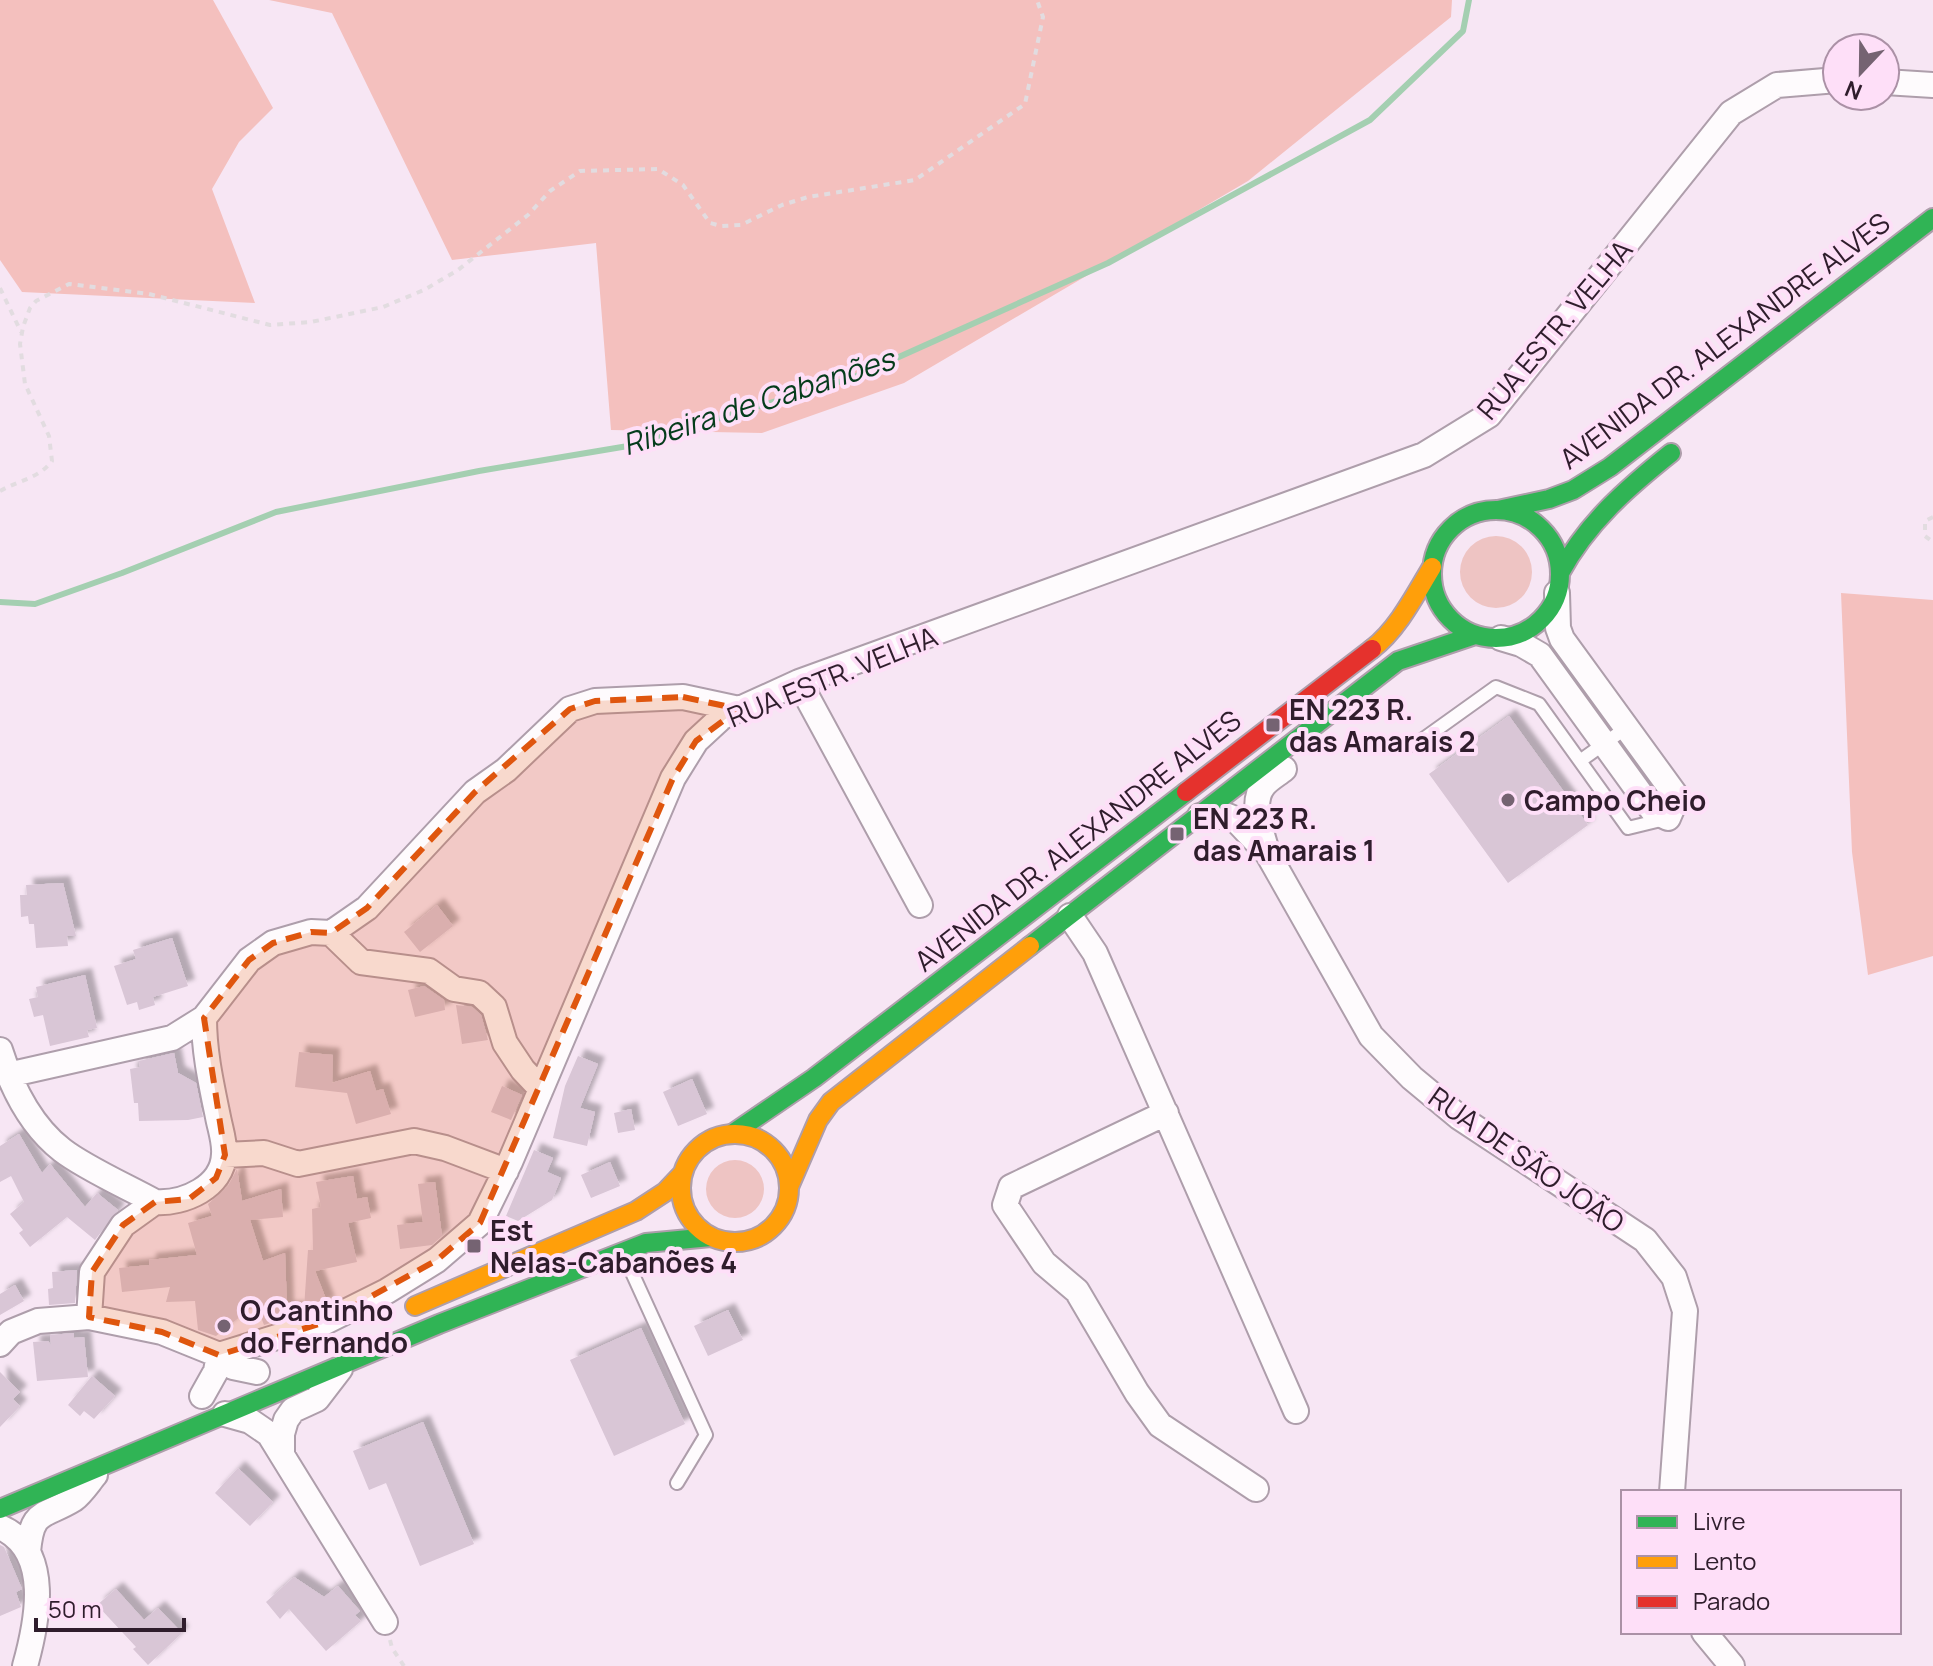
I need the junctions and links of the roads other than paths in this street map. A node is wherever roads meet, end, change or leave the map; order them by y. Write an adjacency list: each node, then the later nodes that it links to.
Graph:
1 (1821, 81): 11 (street, RUA ESTR. VELHA)
2 (1901, 83): 3 (street)
3 (1933, 85)
4 (1933, 218): 6 (main road, AVENIDA DR. ALEXANDRE ALVES)
5 (1689, 439): 8 (main road, AVENIDA DR. ALEXANDRE ALVES)
6 (1498, 510): 7 (main road); 8 (main road)
7 (1432, 567): 9 (main road); 29 (main road, AVENIDA DR. ALEXANDRE ALVES)
8 (1558, 583): 10 (main road); 13 (street)
9 (1475, 635): 10 (main road); 14 (main road, AVENIDA DR. ALEXANDRE ALVES)
10 (1501, 638): 15 (street)
11 (799, 682): 12 (street, RUA ESTR. VELHA); 21 (street)
12 (739, 709): 23 (street); 27 (street, RUA ESTR. VELHA)
13 (1626, 728): 15 (lane); 19 (street)
14 (1299, 739): 18 (main road, AVENIDA DR. ALEXANDRE ALVES); 20 (street)
15 (1604, 744): 17 (lane); 19 (street)
16 (1415, 745): 17 (lane)
17 (1580, 761): 19 (lane)
18 (1200, 816): 20 (street); 22 (main road, AVENIDA DR. ALEXANDRE ALVES)
19 (1668, 818)
20 (1268, 854): 50 (street, RUA DE SÃO JOÃO)
21 (920, 905)
22 (1070, 916): 28 (street); 33 (main road, AVENIDA DR. ALEXANDRE ALVES)
23 (331, 933): 24 (street); 27 (street)
24 (204, 1018): 26 (street); 30 (street)
25 (0, 1050): 26 (street)
26 (8, 1075): 34 (street)
27 (541, 1089): 31 (street, RUA ESTR. VELHA)
28 (1166, 1113): 44 (street); 49 (street)
29 (732, 1134): 32 (main road); 33 (main road)
30 (225, 1155): 31 (street); 34 (street)
31 (506, 1171): 40 (street, RUA ESTR. VELHA)
32 (683, 1173): 35 (main road); 37 (main road)
33 (789, 1187): 35 (main road)
34 (155, 1202): 38 (street)
35 (711, 1237): 36 (main road)
36 (623, 1252): 41 (main road); 48 (lane)
37 (398, 1313)
38 (89, 1317): 39 (street); 40 (street)
39 (0, 1344)
40 (219, 1355): 42 (street); 43 (street)
41 (344, 1364): 45 (main road); 46 (street)
42 (264, 1369): 43 (main road)
43 (197, 1398)
44 (1296, 1411)
45 (225, 1414): 46 (street); 47 (main road)
46 (282, 1453): 54 (street)
47 (102, 1466): 51 (main road); 53 (street)
48 (677, 1483)
49 (1256, 1489)
50 (1672, 1490)
51 (0, 1509)
52 (0, 1527): 53 (street)
53 (28, 1552): 56 (street)
54 (385, 1622)
55 (1706, 1634): 57 (street)
56 (25, 1666)
57 (1732, 1666)

